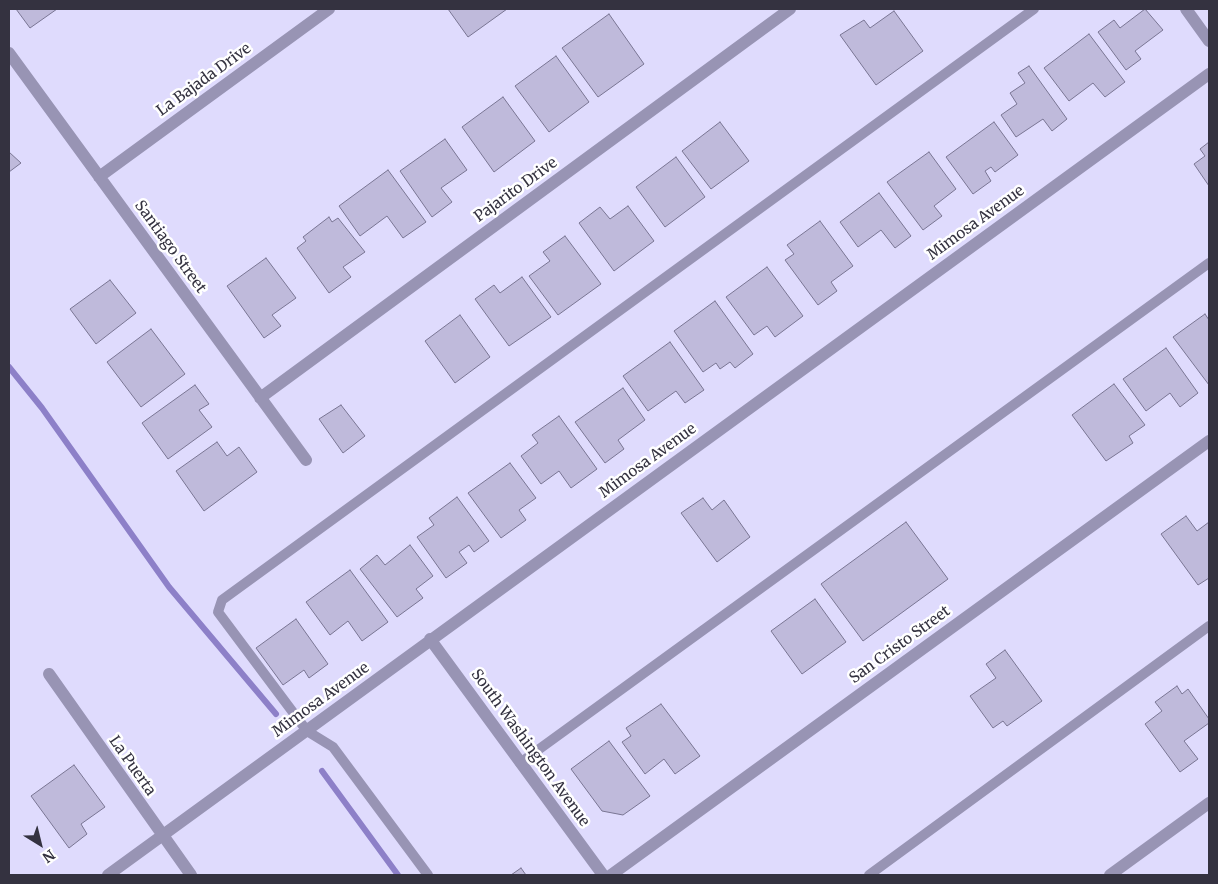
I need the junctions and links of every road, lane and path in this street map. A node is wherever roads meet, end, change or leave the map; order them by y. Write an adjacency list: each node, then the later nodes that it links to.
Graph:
1 (329, 9): 8 (street, La Bajada Drive)
2 (790, 9): 10 (street, Pajarito Drive)
3 (1034, 9): 16 (lane)
4 (1186, 9): 5 (street)
5 (1209, 41)
6 (9, 53): 8 (street, Santiago Street)
7 (1209, 74): 14 (street, Mimosa Avenue)
8 (99, 177): 10 (street, Santiago Street)
9 (1209, 263): 17 (lane)
10 (260, 398): 12 (street, Santiago Street)
11 (1209, 441): 24 (street, San Cristo Street)
12 (306, 460)
13 (1209, 626): 25 (lane)
14 (430, 639): 16 (street, Mimosa Avenue); 17 (street, South Washington Avenue)
15 (49, 674): 19 (street, La Puerta)
16 (307, 731): 19 (street, Mimosa Avenue); 22 (lane)
17 (520, 763): 23 (street, South Washington Avenue)
18 (1209, 804): 26 (street)
19 (162, 837): 20 (street, Mimosa Avenue); 21 (street, La Puerta)
20 (108, 875)
21 (191, 875)
22 (428, 875)
23 (603, 875)
24 (611, 875)
25 (869, 875)
26 (1110, 875)

